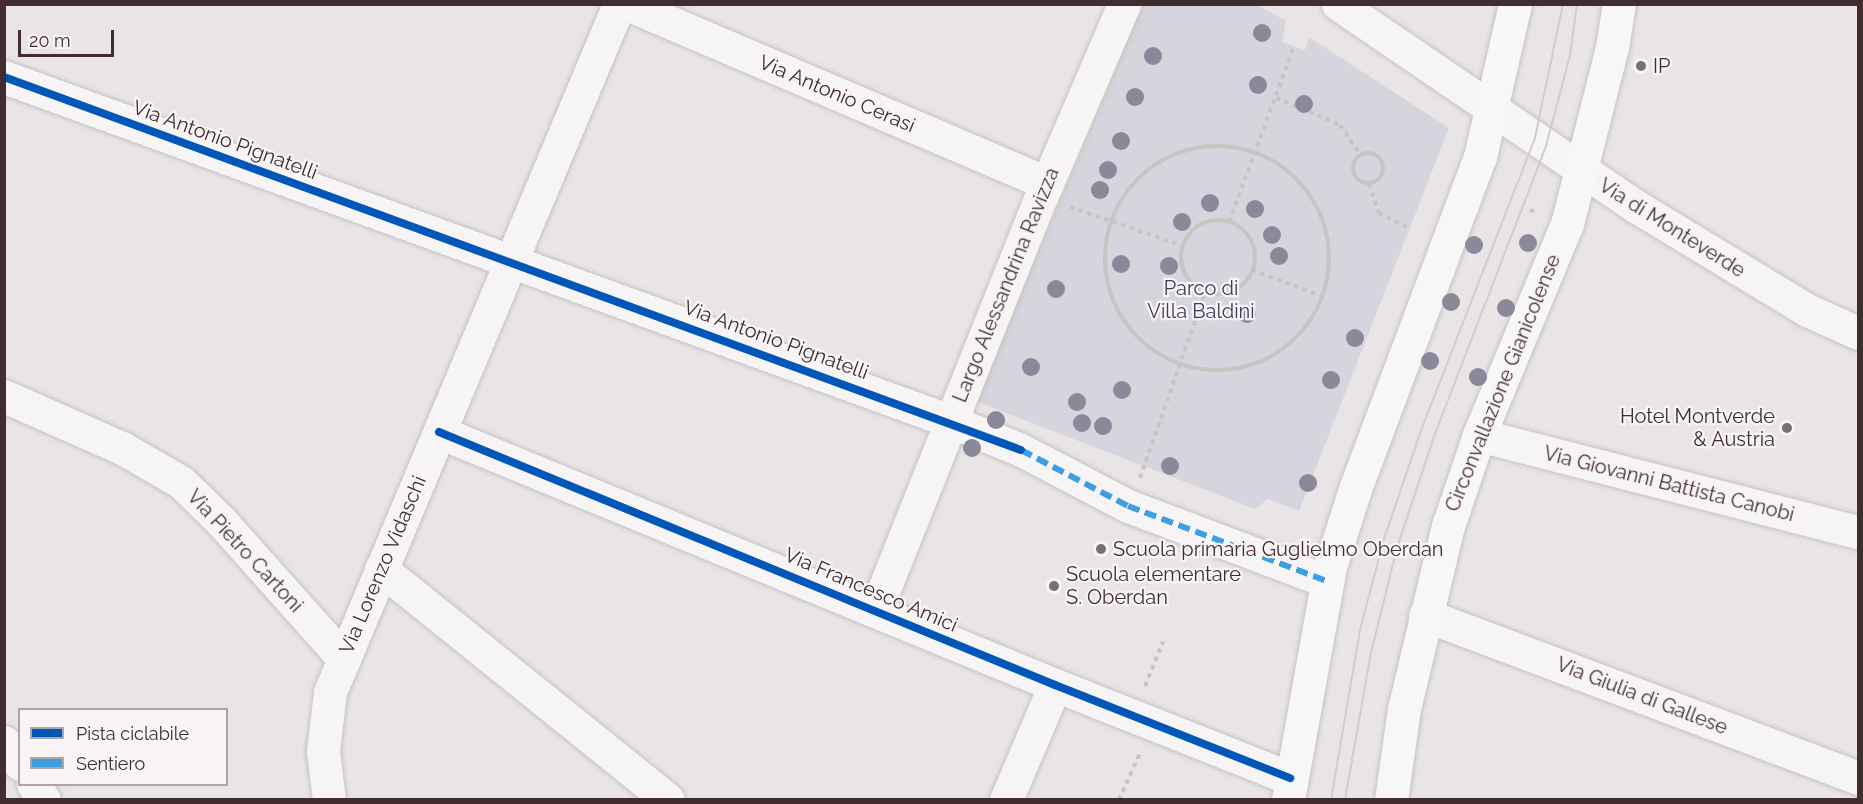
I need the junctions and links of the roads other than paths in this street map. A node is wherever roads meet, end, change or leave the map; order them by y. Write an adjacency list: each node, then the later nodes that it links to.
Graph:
1 (619, 4): 11 (street, Via Lorenzo Vidaschi)
2 (627, 4): 10 (street, Via Antonio Cerasi)
3 (1124, 4): 10 (street, Largo Alessandrina Ravizza)
4 (1338, 4): 8 (street)
5 (1515, 4): 8 (main road)
6 (1619, 4): 9 (main road, Circonvallazione Gianicolense)
7 (4, 77): 11 (street, Via Antonio Pignatelli)
8 (1493, 108): 9 (street, Via di Monteverde); 19 (main road)
9 (1582, 171): 12 (street, Via di Monteverde); 16 (main road, Circonvallazione Gianicolense)
10 (1044, 190): 14 (street, Largo Alessandrina Ravizza)
11 (510, 261): 14 (street, Via Antonio Pignatelli); 15 (street, Via Lorenzo Vidaschi)
12 (1858, 333)
13 (4, 396): 22 (street, Via Pietro Cartoni)
14 (950, 421): 19 (street, Largo Alessandrina Ravizza); 20 (street)
15 (439, 432): 18 (street, Via Lorenzo Vidaschi); 20 (street, Via Francesco Amici)
16 (1479, 435): 17 (street, Via Giovanni Battista Canobi); 21 (main road, Circonvallazione Gianicolense)
17 (1858, 532)
18 (381, 569): 22 (street, Via Lorenzo Vidaschi); 32 (street)
19 (1327, 581): 28 (main road)
20 (876, 609): 23 (street, Via Francesco Amici)
21 (1425, 615): 26 (street, Via Giulia di Gallese); 29 (main road, Circonvallazione Gianicolense)
22 (344, 659): 31 (street, Via Lorenzo Vidaschi)
23 (1055, 685): 28 (street, Via Francesco Amici); 33 (street)
24 (4, 742): 25 (street)
25 (18, 761)
26 (1858, 778)
27 (34, 786): 30 (street)
28 (1289, 789)
29 (1398, 793)
30 (44, 800)
31 (329, 800)
32 (668, 800)
33 (1006, 800)

